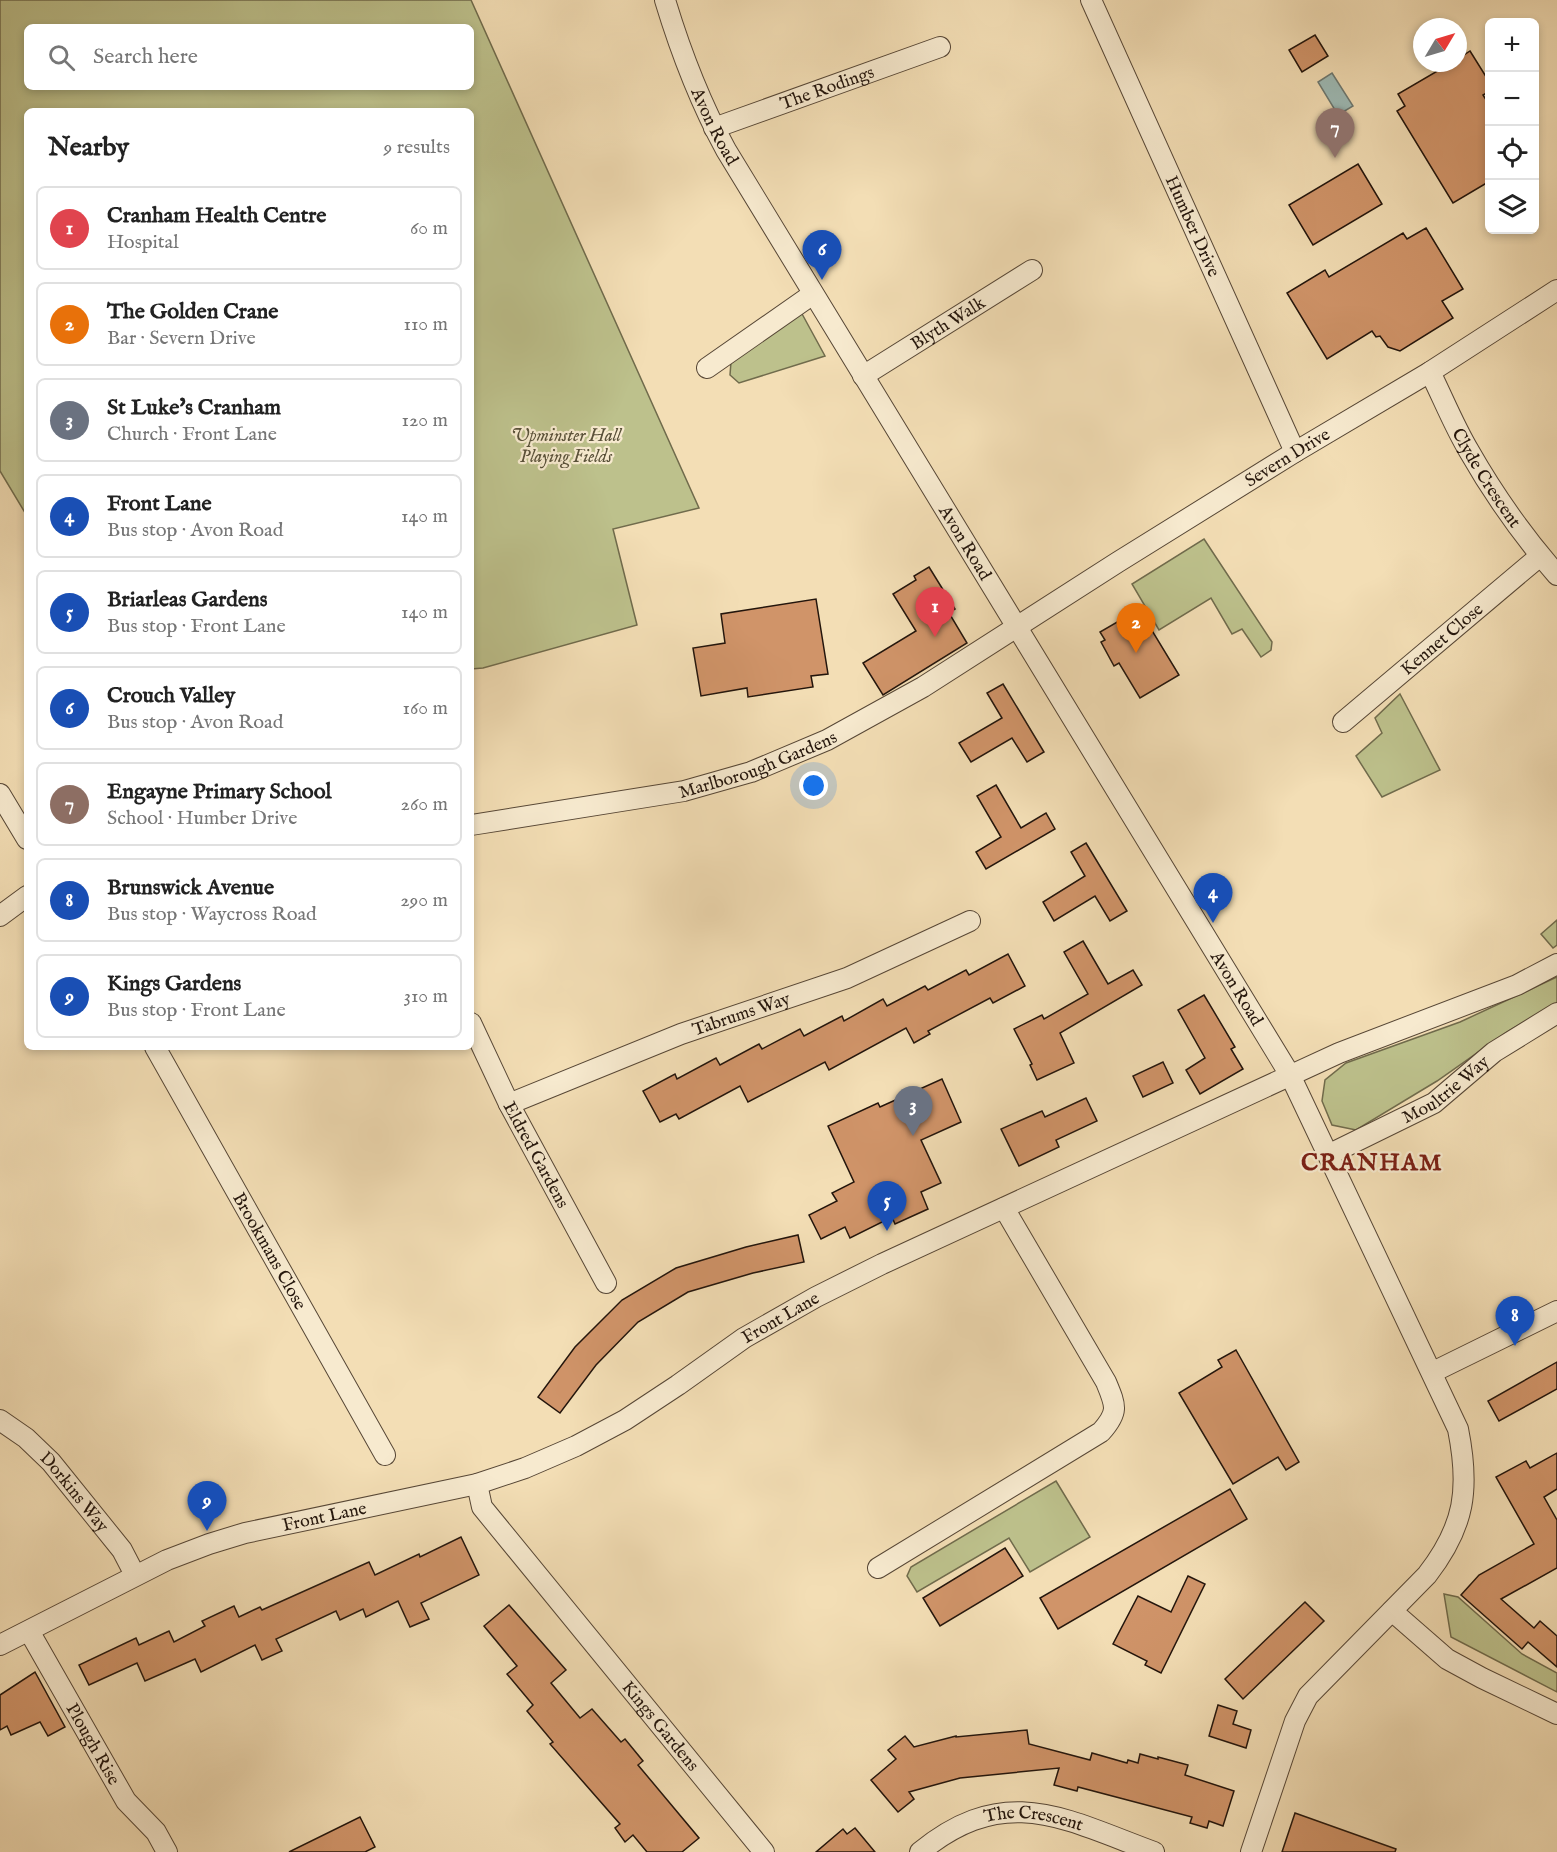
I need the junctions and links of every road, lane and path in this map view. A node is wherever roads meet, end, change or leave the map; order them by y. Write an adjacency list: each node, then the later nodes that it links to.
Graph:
1 (665, 0): 4 (street, Avon Road)
2 (1091, 0): 11 (street, Humber Drive)
3 (939, 47): 4 (street, The Rodings)
4 (714, 128): 7 (street, Avon Road)
5 (1032, 270): 10 (street, Blyth Walk)
6 (1557, 290): 9 (street, Severn Drive)
7 (813, 294): 8 (street); 10 (street, Avon Road)
8 (707, 368)
9 (1430, 372): 11 (street, Severn Drive); 12 (street, Clyde Crescent)
10 (863, 376): 14 (street, Avon Road)
11 (1295, 452): 14 (street, Severn Drive)
12 (1540, 556): 13 (street, Clyde Crescent); 15 (street, Kennet Close)
13 (1557, 575)
14 (1016, 627): 17 (street, Marlborough Gardens); 26 (street, Avon Road)
15 (1343, 722)
16 (0, 794): 18 (street)
17 (474, 825)
18 (24, 834)
19 (24, 898): 20 (street)
20 (0, 916)
21 (970, 921): 27 (street, Tabrums Way)
22 (1557, 964): 26 (street, Front Lane)
23 (1557, 1013): 28 (street, Moultrie Way)
24 (474, 1029): 27 (street, Eldred Gardens)
25 (157, 1050): 34 (street, Brookmans Close)
26 (1290, 1075): 28 (street, Avon Road); 29 (street, Front Lane)
27 (509, 1104): 30 (street, Eldred Gardens)
28 (1329, 1155): 32 (street, Avon Road)
29 (1004, 1208): 35 (street, Front Lane); 36 (street)
30 (606, 1283)
31 (1557, 1311): 32 (street)
32 (1433, 1372): 38 (street, Avon Road)
33 (0, 1420): 37 (street, Dorkins Way)
34 (385, 1455)
35 (477, 1484): 37 (street, Front Lane); 43 (street, Kings Gardens)
36 (878, 1568)
37 (135, 1575): 39 (street, Front Lane)
38 (1392, 1611): 41 (street); 46 (street, Avon Road)
39 (29, 1631): 40 (street, Front Lane); 42 (street, Plough Rise)
40 (0, 1645)
41 (1557, 1714)
42 (167, 1852)
43 (764, 1852)
44 (920, 1852): 45 (street, The Crescent)
45 (1154, 1852)
46 (1251, 1852)

